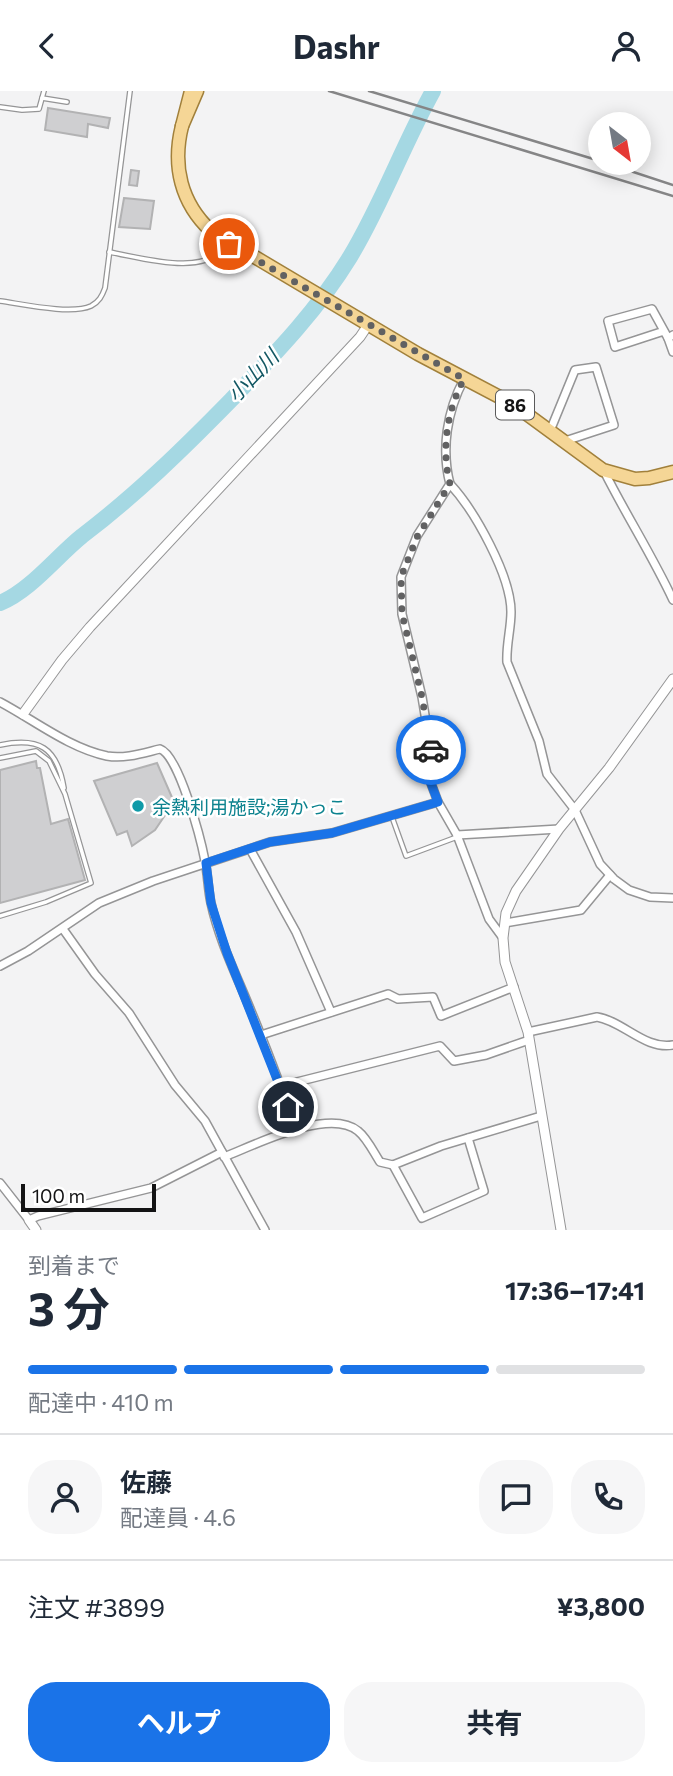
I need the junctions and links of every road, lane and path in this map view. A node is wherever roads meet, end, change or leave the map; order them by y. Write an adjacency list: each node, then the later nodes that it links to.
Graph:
1 (44, 91): 5 (lane)
2 (130, 91): 10 (lane)
3 (191, 91): 8 (main road, 86)
4 (197, 91): 8 (main road, 86)
5 (42, 98): 6 (lane); 7 (lane)
6 (67, 102)
7 (0, 107)
8 (182, 126): 9 (main road, 86)
9 (229, 244): 10 (lane); 12 (main road, 86)
10 (109, 253): 11 (lane)
11 (0, 301)
12 (368, 325): 15 (main road, 86); 24 (street)
13 (668, 335): 13 (street); 14 (street)
14 (673, 352)
15 (464, 379): 16 (main road, 86); 20 (street)
16 (550, 431): 17 (main road, 86); 17 (street)
17 (564, 442): 18 (main road, 86)
18 (603, 470): 19 (main road, 86); 21 (street)
19 (673, 473)
20 (450, 484): 28 (street); 29 (street)
21 (673, 600)
22 (673, 679): 29 (street)
23 (0, 702): 24 (street)
24 (23, 714): 34 (street)
25 (0, 745): 27 (lane)
26 (0, 758): 27 (lane)
27 (65, 794): 37 (lane)
28 (438, 802): 30 (street); 32 (street)
29 (575, 810): 31 (street); 35 (street)
30 (392, 817): 32 (lane); 33 (street)
31 (559, 829): 32 (street); 38 (street)
32 (458, 836): 40 (street)
33 (250, 849): 34 (street); 43 (street)
34 (206, 863): 39 (street); 44 (street)
35 (610, 874): 36 (street); 38 (street)
36 (673, 898)
37 (0, 916)
38 (505, 923): 40 (street)
39 (63, 929): 41 (street); 51 (street)
40 (503, 937): 42 (street)
41 (0, 966)
42 (514, 987): 43 (street); 45 (street)
43 (331, 1012): 44 (street)
44 (261, 1035): 47 (street)
45 (528, 1036): 46 (street); 47 (street); 48 (street)
46 (673, 1045)
47 (281, 1086): 49 (street)
48 (541, 1116): 50 (street); 57 (street)
49 (295, 1129): 51 (street); 52 (street)
50 (468, 1138): 52 (street); 52 (street)
51 (223, 1154): 54 (street); 56 (street)
52 (393, 1164)
53 (0, 1183): 54 (street)
54 (29, 1220): 55 (street)
55 (36, 1230)
56 (265, 1230)
57 (561, 1230)

